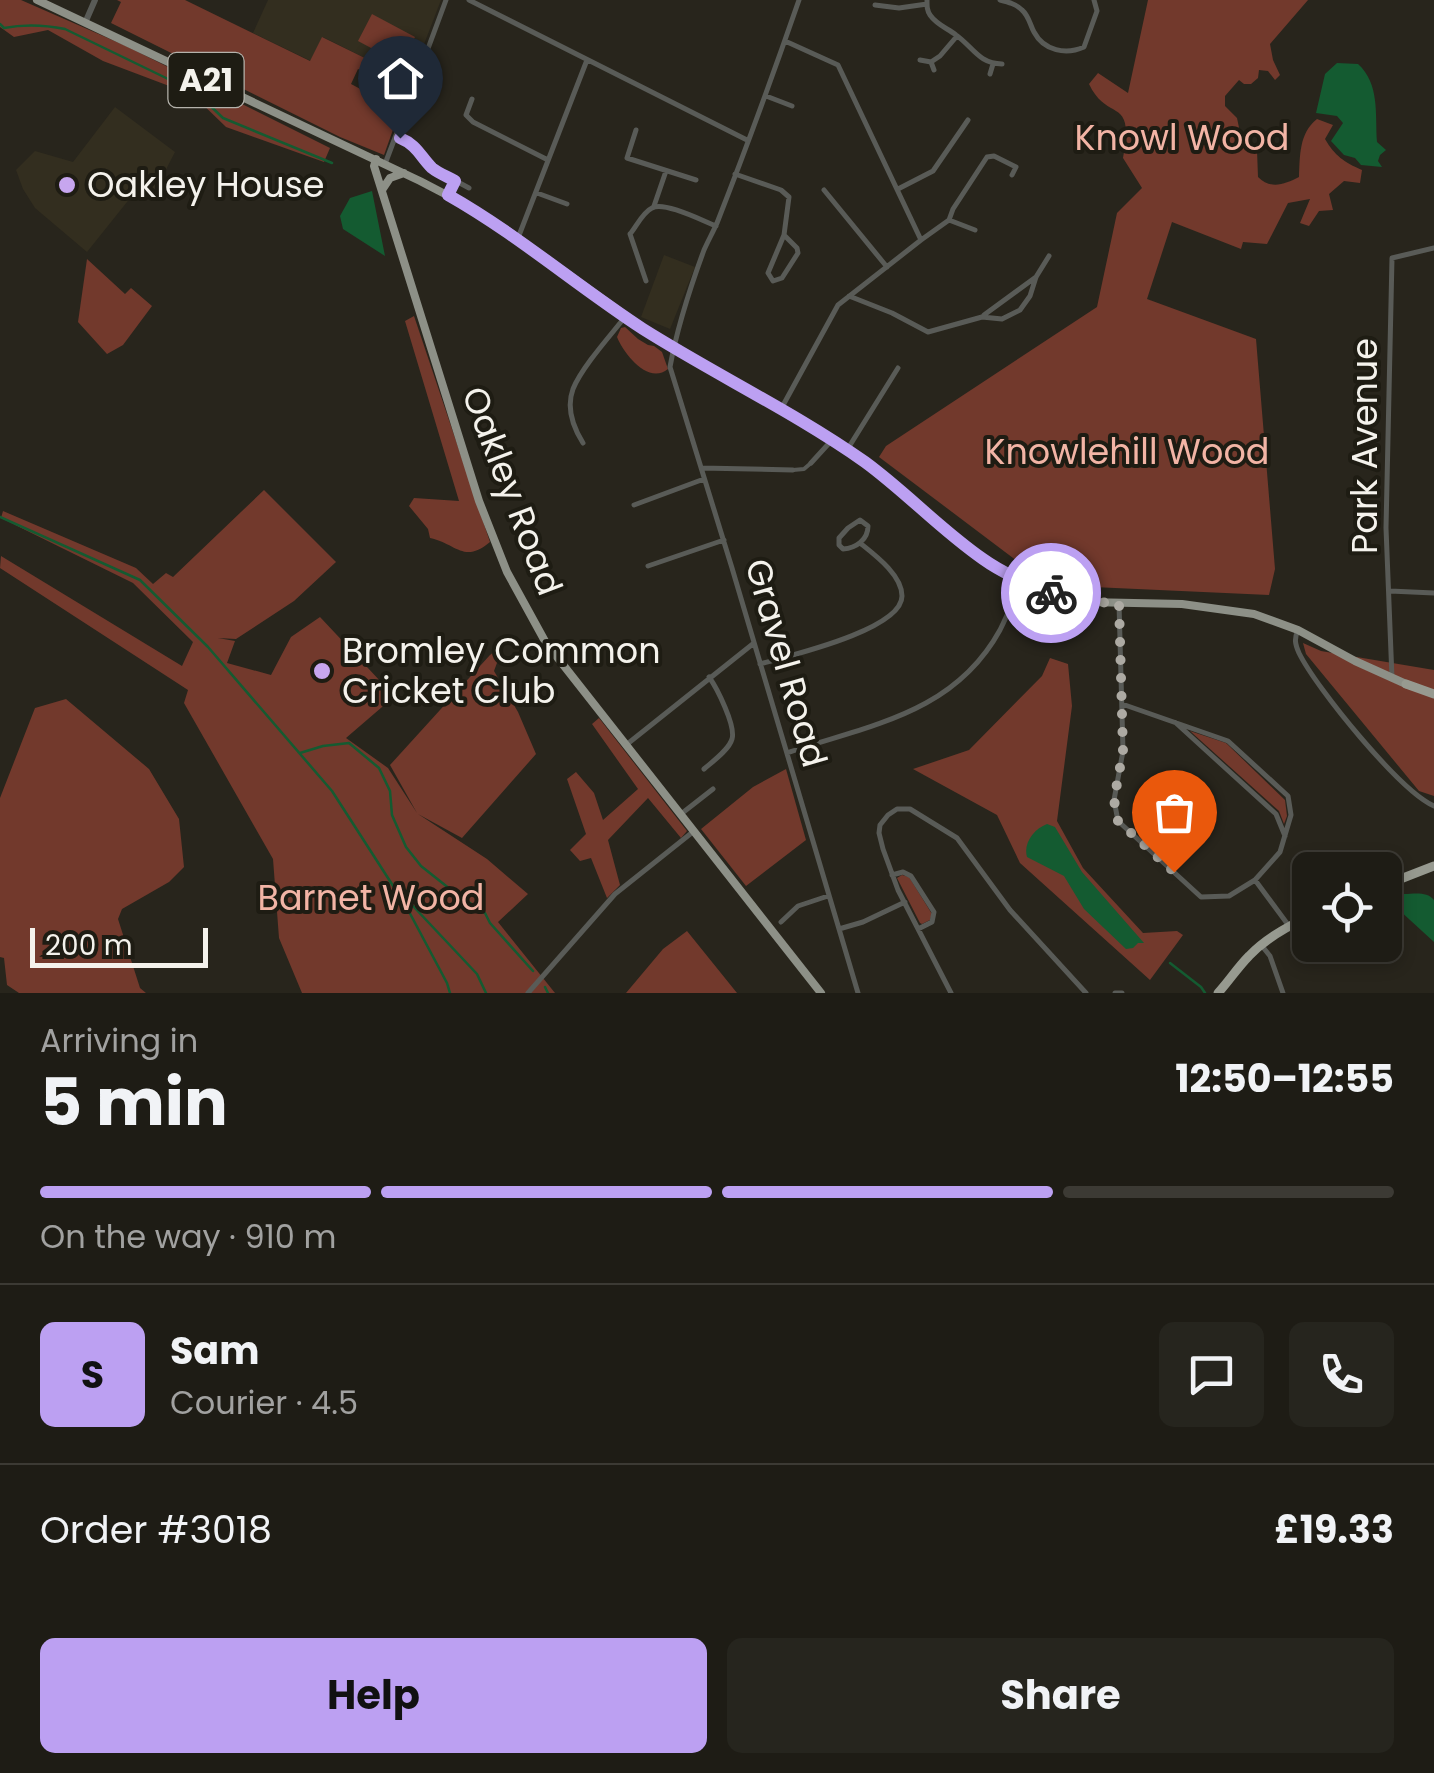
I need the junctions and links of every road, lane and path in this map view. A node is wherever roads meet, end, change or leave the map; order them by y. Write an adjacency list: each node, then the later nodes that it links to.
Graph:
1 (37, 0): 10 (main road, A21)
2 (96, 0): 10 (street)
3 (446, 0): 23 (street)
4 (469, 0): 13 (street)
5 (798, 0): 12 (street)
6 (1000, 0): 7 (street)
7 (1094, 0)
8 (926, 2): 9 (street); 11 (street)
9 (875, 6)
10 (86, 23): 26 (main road, A21)
11 (958, 35): 14 (street); 15 (street)
12 (784, 41): 18 (street); 39 (street)
13 (588, 60): 24 (street); 27 (street)
14 (920, 60)
15 (993, 64): 16 (street); 17 (street)
16 (1002, 64)
17 (990, 74)
18 (766, 96): 20 (street); 24 (street)
19 (472, 99): 27 (street)
20 (792, 106)
21 (968, 120): 39 (street)
22 (636, 130): 30 (street)
23 (396, 135): 28 (street); 35 (street)
24 (747, 140): 32 (street)
25 (1022, 157): 29 (street)
26 (376, 159): 28 (main road, A21); 37 (main road, Oakley Road)
27 (549, 160): 40 (street)
28 (386, 164): 31 (main road, A21)
29 (1016, 167): 33 (street); 44 (street)
30 (666, 170): 34 (street); 43 (street)
31 (404, 173): 37 (main road); 41 (main road, A21)
32 (735, 174): 45 (street); 47 (street)
33 (1012, 175)
34 (696, 180)
35 (455, 181): 36 (street); 41 (street)
36 (469, 188)
37 (382, 190): 85 (main road, Oakley Road)
38 (824, 190): 52 (street)
39 (898, 190): 49 (street)
40 (536, 192): 42 (street); 48 (street)
41 (448, 195): 48 (main road, A21)
42 (567, 204)
43 (654, 206): 45 (street); 54 (street)
44 (949, 220): 46 (street); 49 (street)
45 (716, 226): 58 (street)
46 (975, 230)
47 (784, 236): 47 (street)
48 (518, 238): 56 (main road, A21)
49 (921, 240): 52 (street)
50 (1434, 248): 73 (street, Park Avenue)
51 (1049, 256): 53 (street)
52 (887, 267): 55 (street)
53 (1036, 277): 57 (street); 57 (street)
54 (646, 281)
55 (849, 296): 57 (street); 60 (street)
56 (625, 316): 58 (main road, A21); 62 (street)
57 (982, 317)
58 (673, 350): 60 (main road, A21); 65 (street, Gravel Road)
59 (898, 368): 63 (street)
60 (781, 409): 61 (main road, A21)
61 (832, 440): 63 (main road, A21); 64 (street)
62 (582, 443)
63 (847, 450): 72 (main road, A21)
64 (811, 463): 66 (street)
65 (700, 468): 66 (street); 67 (street, Gravel Road)
66 (794, 470)
67 (704, 480): 68 (street); 69 (street, Gravel Road)
68 (634, 505)
69 (724, 540): 71 (street); 77 (street, Gravel Road)
70 (860, 542): 70 (street); 78 (street)
71 (648, 566)
72 (1022, 581): 75 (main road, A21); 86 (street)
73 (1390, 592): 74 (street); 80 (street, Park Avenue)
74 (1434, 593)
75 (1119, 603): 76 (main road, A21); 83 (street)
76 (1298, 630): 80 (main road, A21); 89 (street)
77 (754, 643): 78 (street, Gravel Road); 79 (street)
78 (760, 664): 86 (street, Gravel Road)
79 (709, 677): 85 (street); 87 (street)
80 (1392, 678): 81 (main road, A21)
81 (1406, 684): 82 (highway, A21)
82 (1434, 694)
83 (1122, 704): 84 (street); 96 (street)
84 (1174, 721): 92 (street); 92 (street)
85 (626, 746): 90 (main road, Oakley Road)
86 (787, 753): 97 (street, Gravel Road)
87 (704, 769)
88 (714, 789): 90 (street)
89 (1434, 806)
90 (681, 814): 91 (main road, Oakley Road)
91 (694, 831): 105 (street); 106 (main road, Oakley Road)
92 (1286, 836): 96 (street)
93 (1434, 866): 95 (highway)
94 (892, 875): 98 (street); 103 (street); 109 (street)
95 (1402, 878)
96 (1255, 880): 101 (street)
97 (828, 896): 99 (street); 102 (street, Gravel Road)
98 (905, 902): 102 (street); 103 (street)
99 (781, 922)
100 (1292, 925): 101 (highway)
101 (1289, 926): 104 (highway)
102 (839, 929): 107 (street, Gravel Road)
103 (918, 929): 108 (street)
104 (1261, 945): 110 (highway); 111 (street)
105 (528, 993)
106 (822, 993)
107 (858, 993)
108 (952, 993)
109 (1086, 993)
110 (1218, 993)
111 (1283, 993)

